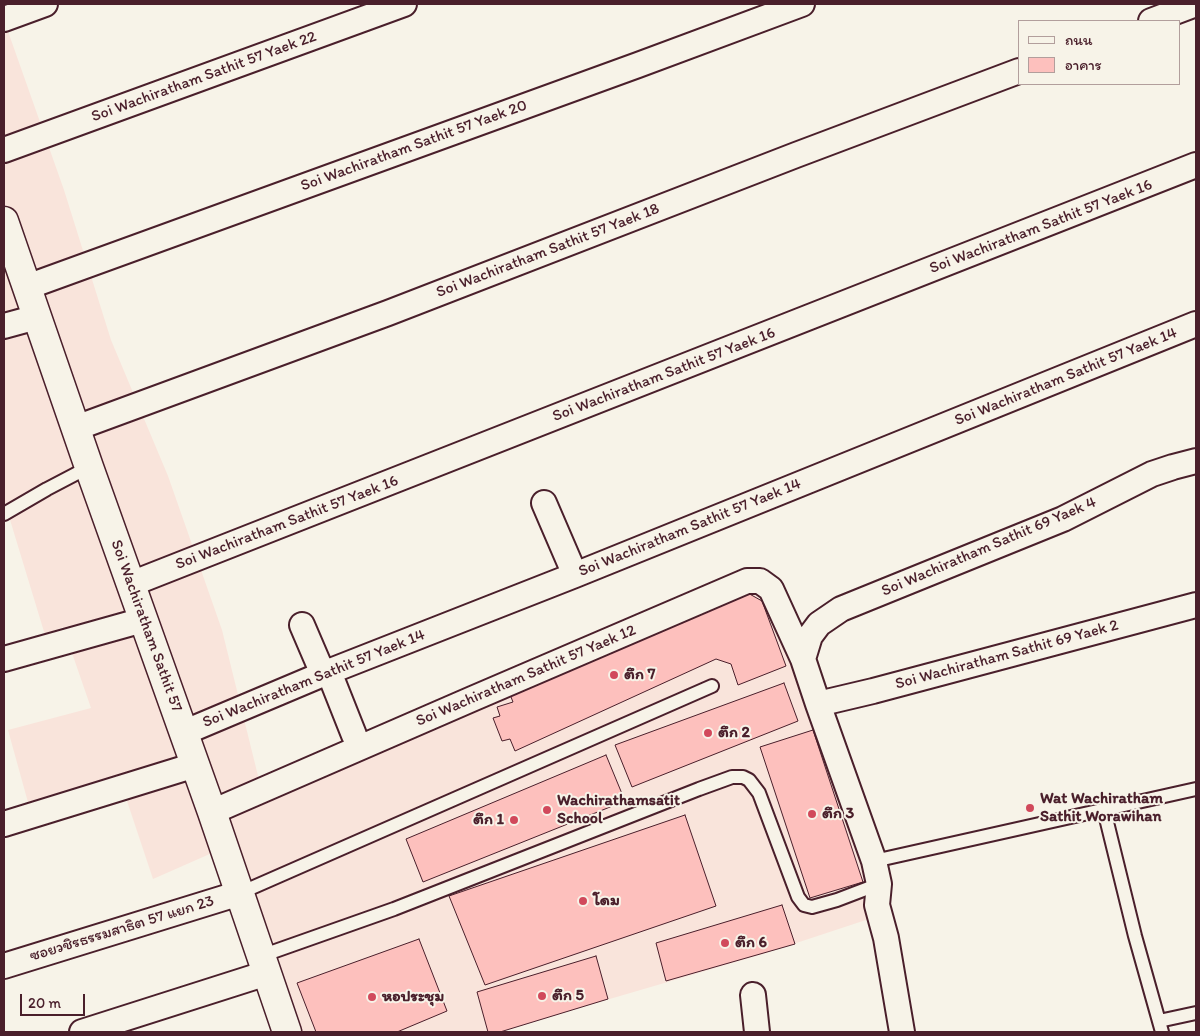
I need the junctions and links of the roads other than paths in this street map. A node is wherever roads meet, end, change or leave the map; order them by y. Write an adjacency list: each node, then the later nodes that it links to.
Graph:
1 (45, 4): 5 (street)
2 (404, 4): 8 (street, Soi Wachiratham Sathit 57 Yaek 22)
3 (802, 4): 11 (street, Soi Wachiratham Sathit 57 Yaek 20)
4 (1196, 4): 6 (street)
5 (4, 19)
6 (1154, 20)
7 (1018, 71): 15 (street, Soi Wachiratham Sathit 57 Yaek 18)
8 (4, 150)
9 (1196, 165): 21 (street, Soi Wachiratham Sathit 57 Yaek 16)
10 (4, 221): 11 (street, Soi Wachiratham Sathit 57)
11 (27, 288): 12 (street, Soi Wachiratham Sathit 57)
12 (37, 317): 14 (street); 15 (street, Soi Wachiratham Sathit 57)
13 (1196, 324): 20 (street, Soi Wachiratham Sathit 57 Yaek 14)
14 (4, 326)
15 (76, 428): 17 (street, Soi Wachiratham Sathit 57)
16 (1196, 461): 26 (street, Soi Wachiratham Sathit 69 Yaek 4)
17 (89, 468): 19 (lane); 21 (street, Soi Wachiratham Sathit 57)
18 (544, 503): 20 (street)
19 (4, 514)
20 (574, 575): 27 (street, Soi Wachiratham Sathit 57 Yaek 14)
21 (131, 584): 23 (street, Soi Wachiratham Sathit 57)
22 (1196, 605): 29 (street, Soi Wachiratham Sathit 69 Yaek 2)
23 (143, 620): 25 (street); 30 (street, Soi Wachiratham Sathit 57)
24 (302, 625): 27 (street)
25 (4, 659)
26 (803, 659): 29 (street, Soi Wachiratham Sathit 57 Yaek 12); 35 (street, Soi Wachiratham Sathit 57 Yaek 12)
27 (326, 673): 30 (street, Soi Wachiratham Sathit 57 Yaek 14); 31 (street)
28 (712, 686): 38 (lane)
29 (818, 704): 37 (street, Soi Wachiratham Sathit 57 Yaek 12)
30 (184, 732): 32 (street, Soi Wachiratham Sathit 57)
31 (354, 735)
32 (195, 765): 35 (street, Soi Wachiratham Sathit 57); 36 (street)
33 (1196, 789): 34 (lane)
34 (1104, 810): 37 (lane); 43 (lane)
35 (212, 812): 38 (street, Soi Wachiratham Sathit 57)
36 (5, 818)
37 (876, 872): 39 (lane); 47 (street, Soi Wachiratham Sathit 57 Yaek 12)
38 (240, 893): 39 (street, Soi Wachiratham Sathit 57); 40 (street, ซอยวชิรธรรมสาธิต 57 แยก 23)
39 (264, 964): 44 (street); 45 (street, Soi Wachiratham Sathit 57)
40 (4, 966)
41 (753, 995): 46 (street)
42 (1196, 1013): 43 (lane)
43 (1160, 1027)
44 (82, 1032)
45 (287, 1032)
46 (758, 1032)
47 (902, 1032)

